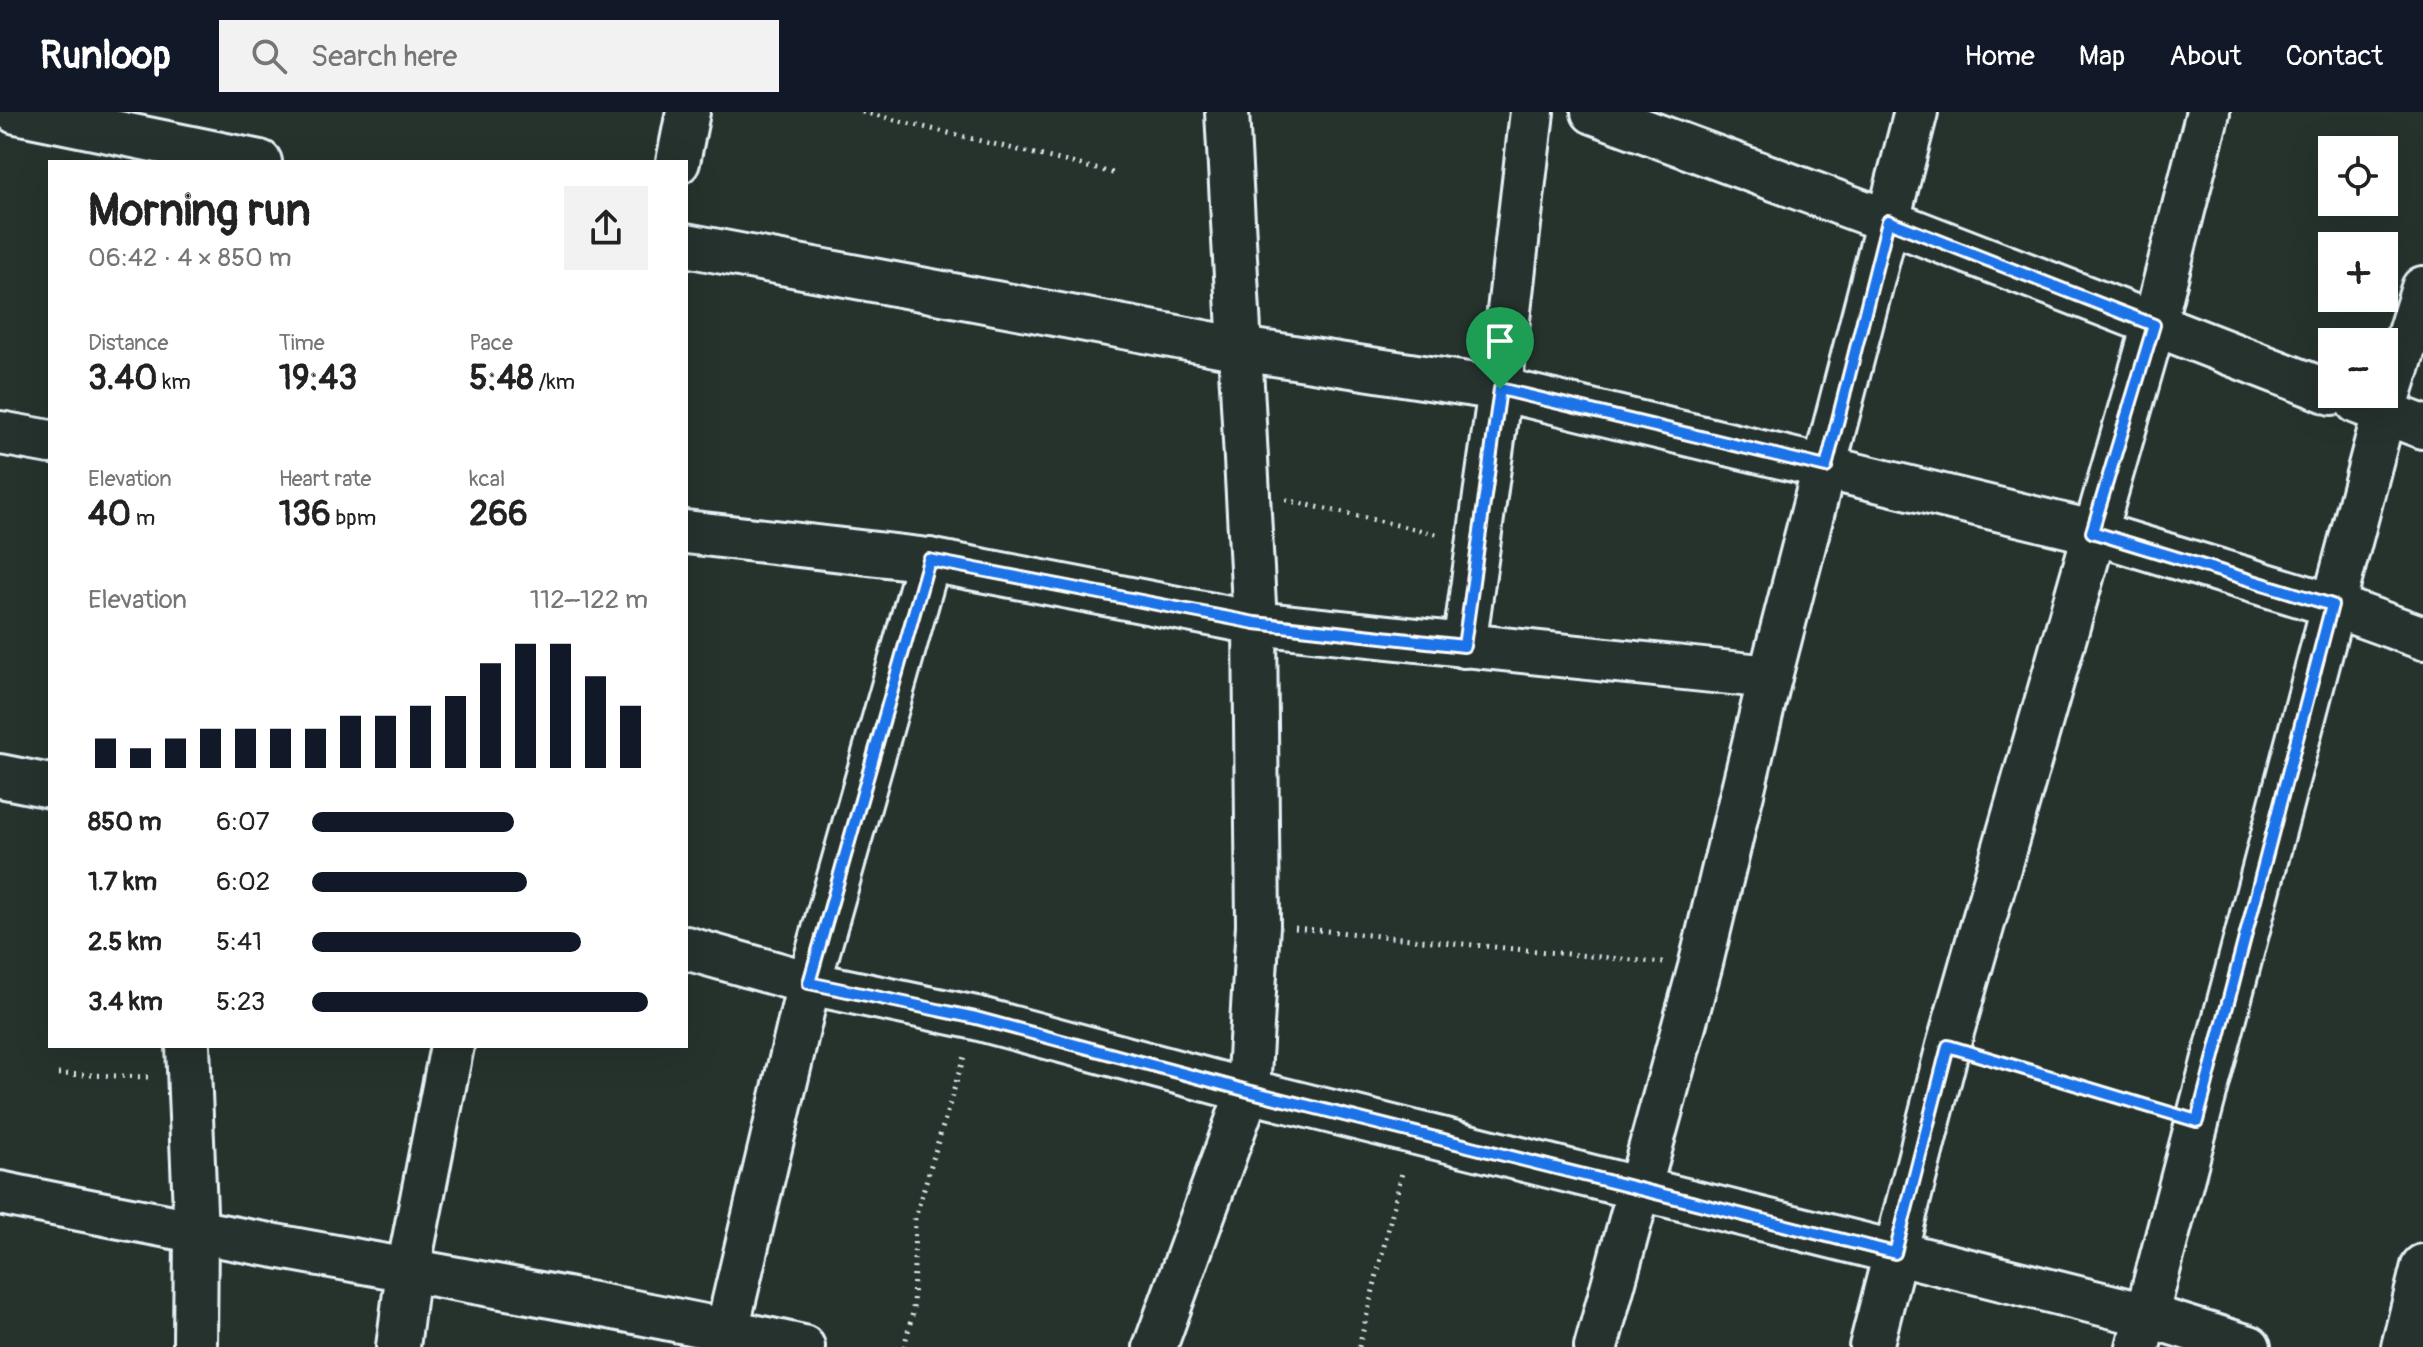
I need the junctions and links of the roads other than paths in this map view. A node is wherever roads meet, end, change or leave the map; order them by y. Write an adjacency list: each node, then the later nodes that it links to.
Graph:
1 (16, 112): 8 (street)
2 (688, 112): 10 (street)
3 (1227, 112): 15 (street)
4 (1532, 112): 17 (street)
5 (1593, 112): 11 (street)
6 (1916, 112): 11 (street)
7 (2208, 112): 14 (street)
8 (141, 138): 9 (street)
9 (250, 160)
10 (678, 160)
11 (1888, 221): 14 (street); 23 (street)
12 (688, 245): 15 (street)
13 (2423, 288): 19 (street)
14 (2154, 325): 16 (street); 25 (street)
15 (1241, 349): 17 (street); 28 (street)
16 (2318, 388)
17 (1500, 389): 23 (street); 30 (street)
18 (2371, 408): 19 (street)
19 (2384, 413): 20 (street); 27 (street)
20 (2423, 427)
21 (0, 433): 22 (street)
22 (48, 442)
23 (1826, 467): 25 (street); 31 (street)
24 (688, 532): 26 (street)
25 (2092, 532): 27 (street); 42 (street)
26 (929, 560): 28 (street); 35 (street)
27 (2332, 605): 29 (street); 45 (street)
28 (1255, 623): 30 (street); 38 (street)
29 (2423, 638)
30 (1464, 646): 31 (street)
31 (1770, 677): 39 (street)
32 (0, 776): 33 (street)
33 (48, 786)
34 (688, 949): 35 (street)
35 (809, 983): 38 (street); 46 (street)
36 (452, 1048): 44 (street)
37 (188, 1062): 41 (street)
38 (1248, 1091): 39 (street); 50 (street)
39 (1640, 1188): 42 (street); 51 (street)
40 (0, 1193): 41 (street)
41 (196, 1234): 44 (street); 47 (street)
42 (1895, 1253): 45 (street); 52 (street)
43 (2423, 1266): 54 (street)
44 (408, 1270): 46 (street); 48 (street)
45 (2142, 1331): 53 (street)
46 (725, 1339): 49 (street)
47 (195, 1347)
48 (398, 1347)
49 (803, 1347)
50 (1155, 1347)
51 (1596, 1347)
52 (1871, 1347)
53 (2249, 1347)
54 (2403, 1347)

